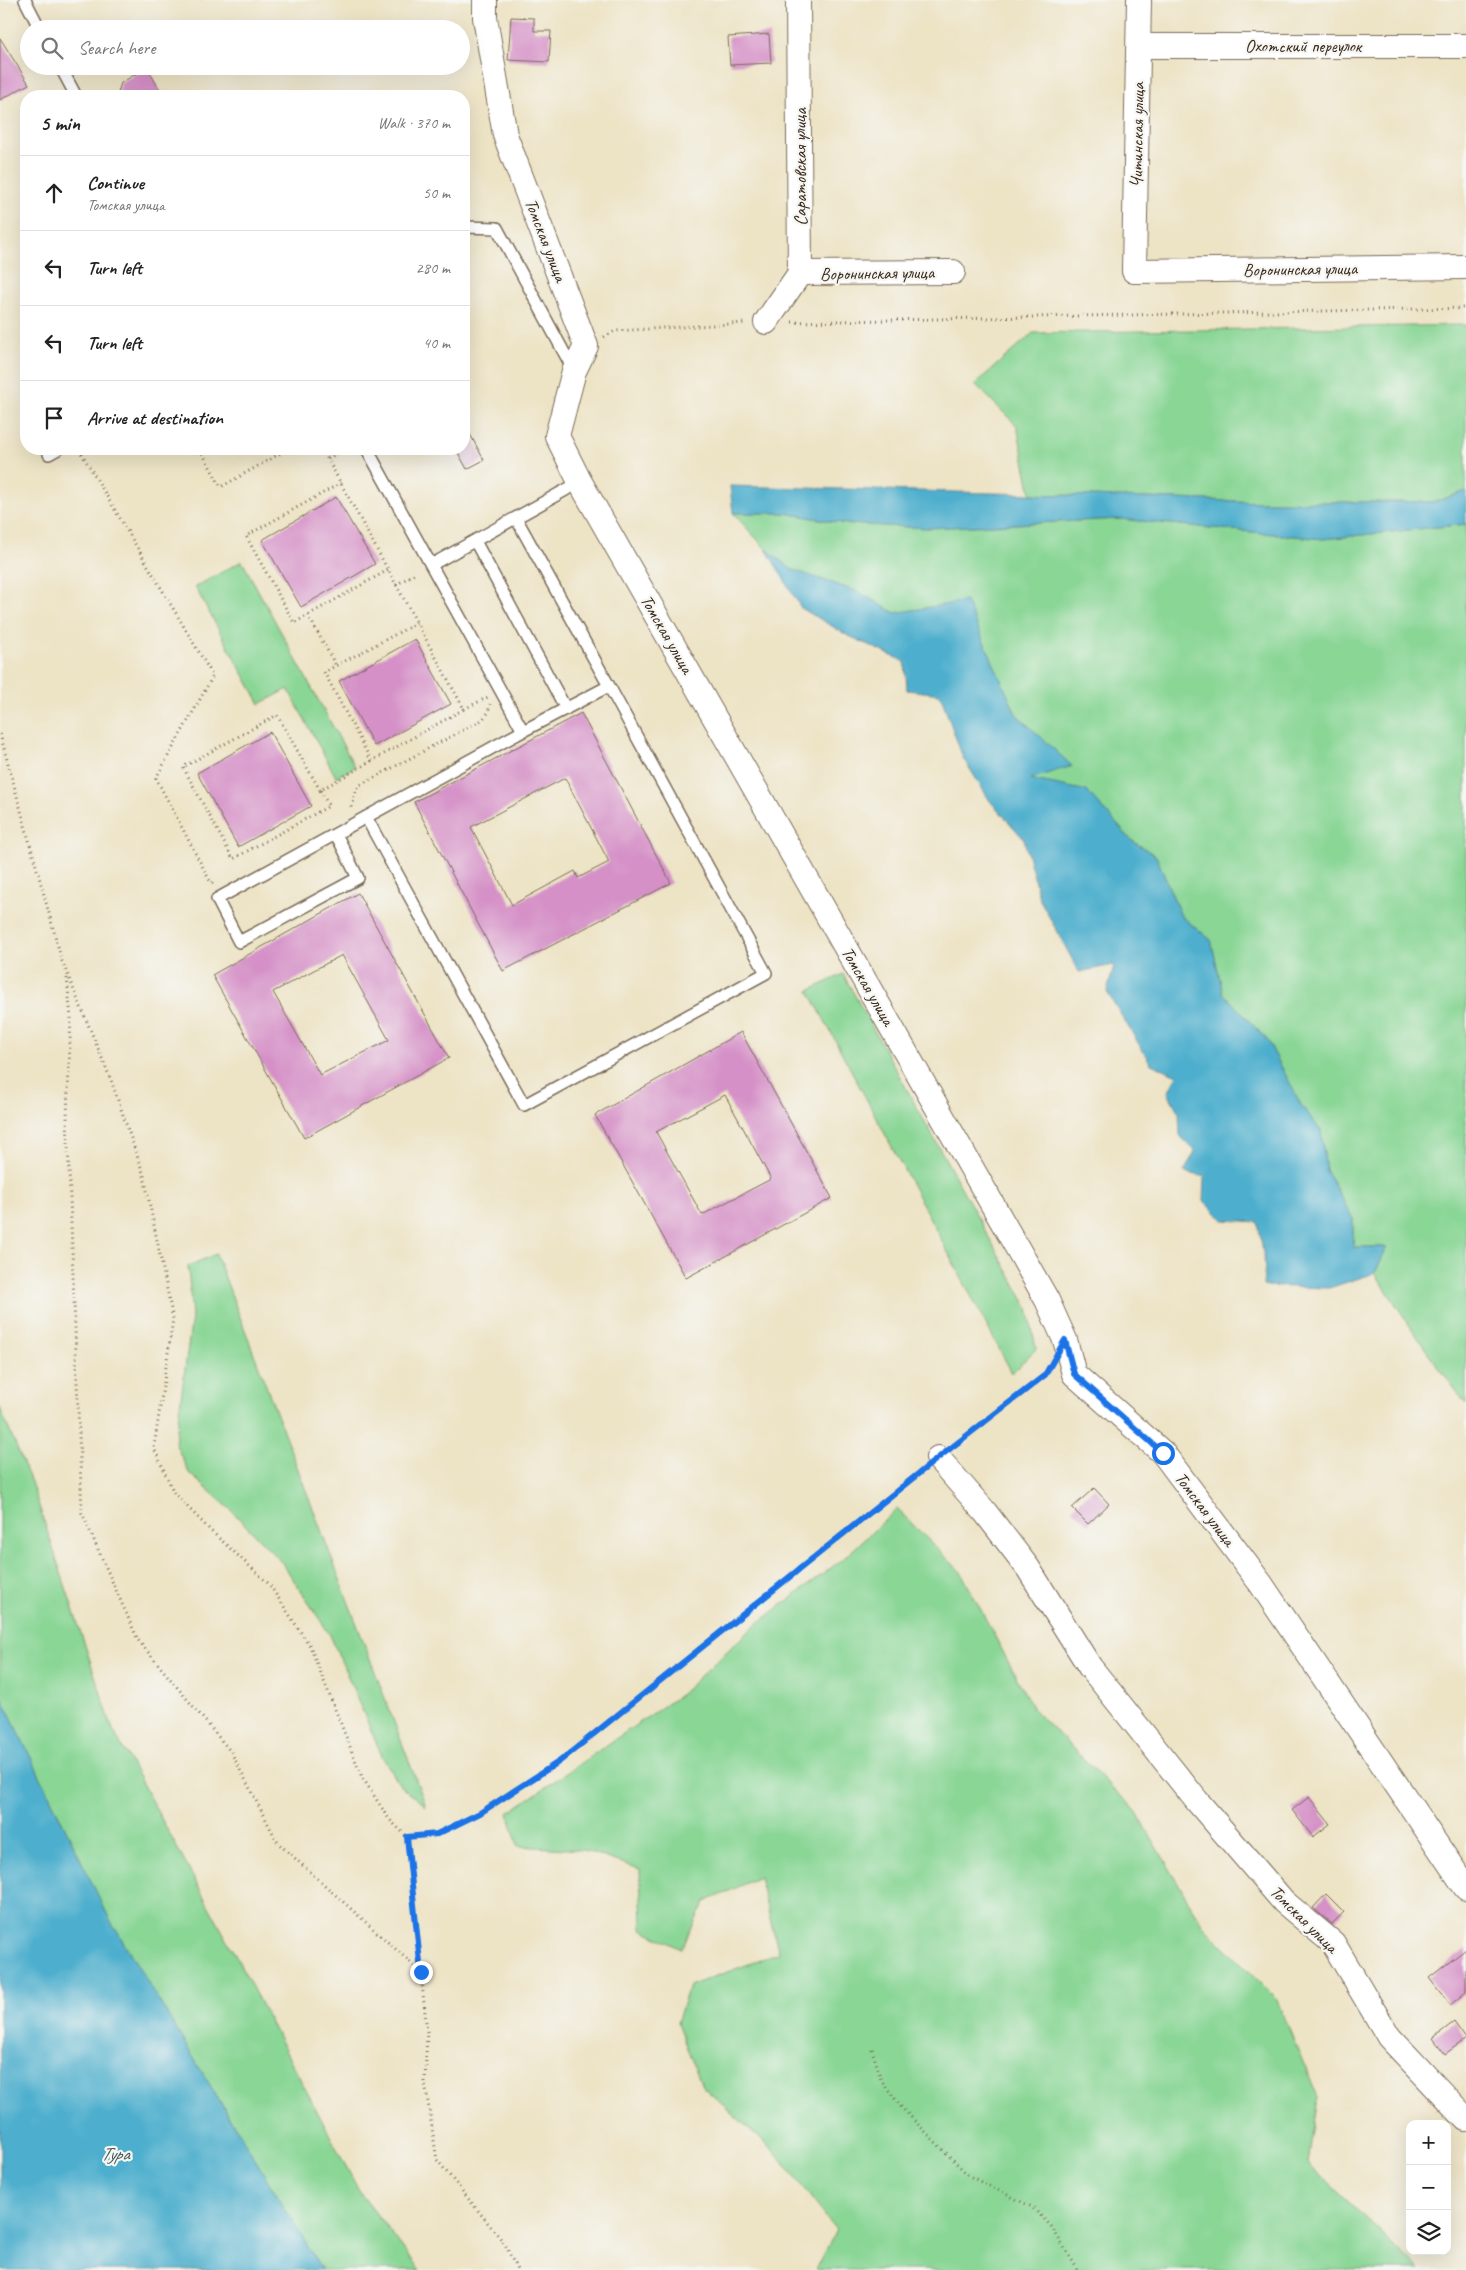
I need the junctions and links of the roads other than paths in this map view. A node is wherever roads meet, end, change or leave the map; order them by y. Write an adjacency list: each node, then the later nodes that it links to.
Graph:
1 (25, 0): 5 (lane)
2 (485, 0): 16 (street, Томская улица)
3 (798, 0): 14 (street, Саратовская улица)
4 (1139, 0): 6 (street, Читинская улица)
5 (35, 20)
6 (1139, 46): 7 (street, Охотский переулок); 12 (street, Читинская улица)
7 (1466, 46)
8 (65, 75): 9 (lane)
9 (73, 90)
10 (470, 227): 16 (lane)
11 (1466, 268): 12 (street, Воронинская улица)
12 (1134, 270)
13 (953, 272): 14 (street, Воронинская улица)
14 (800, 274): 15 (street)
15 (766, 322)
16 (574, 371): 18 (street, Томская улица)
17 (370, 455): 21 (lane)
18 (580, 482): 19 (lane); 28 (street, Томская улица)
19 (516, 518): 20 (lane); 22 (lane)
20 (475, 541): 21 (lane); 23 (lane)
21 (431, 565): 24 (lane)
22 (609, 686): 23 (lane); 25 (lane)
23 (566, 709): 24 (lane)
24 (523, 731): 25 (lane)
25 (366, 817): 26 (lane)
26 (336, 834): 26 (lane)
27 (938, 1458): 29 (street, Томская улица)
28 (1466, 1888)
29 (1466, 2119)

